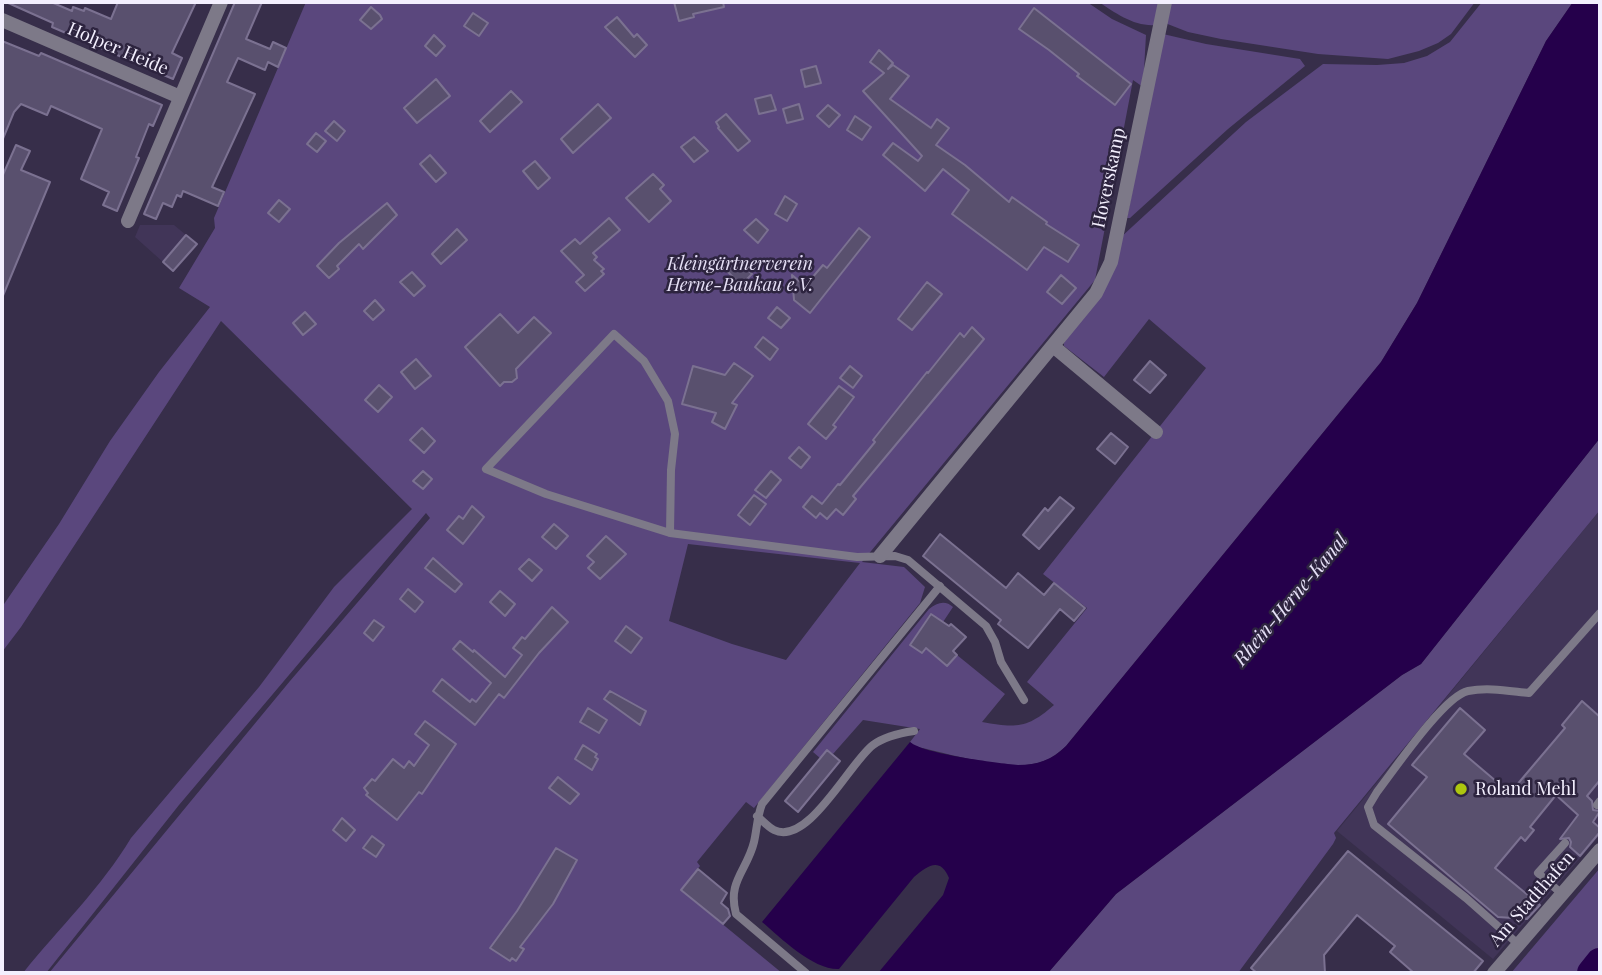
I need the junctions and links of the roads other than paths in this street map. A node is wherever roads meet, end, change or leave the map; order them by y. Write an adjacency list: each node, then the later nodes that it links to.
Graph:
1 (220, 2): 4 (street, Holper Heide)
2 (1165, 2): 6 (street, Hoverskamp)
3 (2, 20): 4 (street, Holper Heide)
4 (180, 97): 5 (street, Holper Heide)
5 (128, 221)
6 (1053, 346): 7 (street); 9 (street, Hoverskamp)
7 (1156, 432)
8 (670, 533): 8 (lane); 9 (lane)
9 (880, 556): 10 (lane)
10 (940, 586): 12 (lane); 14 (lane)
11 (1600, 613): 18 (lane)
12 (1024, 699)
13 (914, 731): 14 (lane)
14 (757, 816): 19 (lane)
15 (1564, 843): 17 (lane)
16 (1600, 850): 17 (street, Am Stadthafen)
17 (1562, 894): 18 (street, Am Stadthafen)
18 (1518, 944): 20 (street, Am Stadthafen)
19 (806, 973)
20 (1494, 973)

